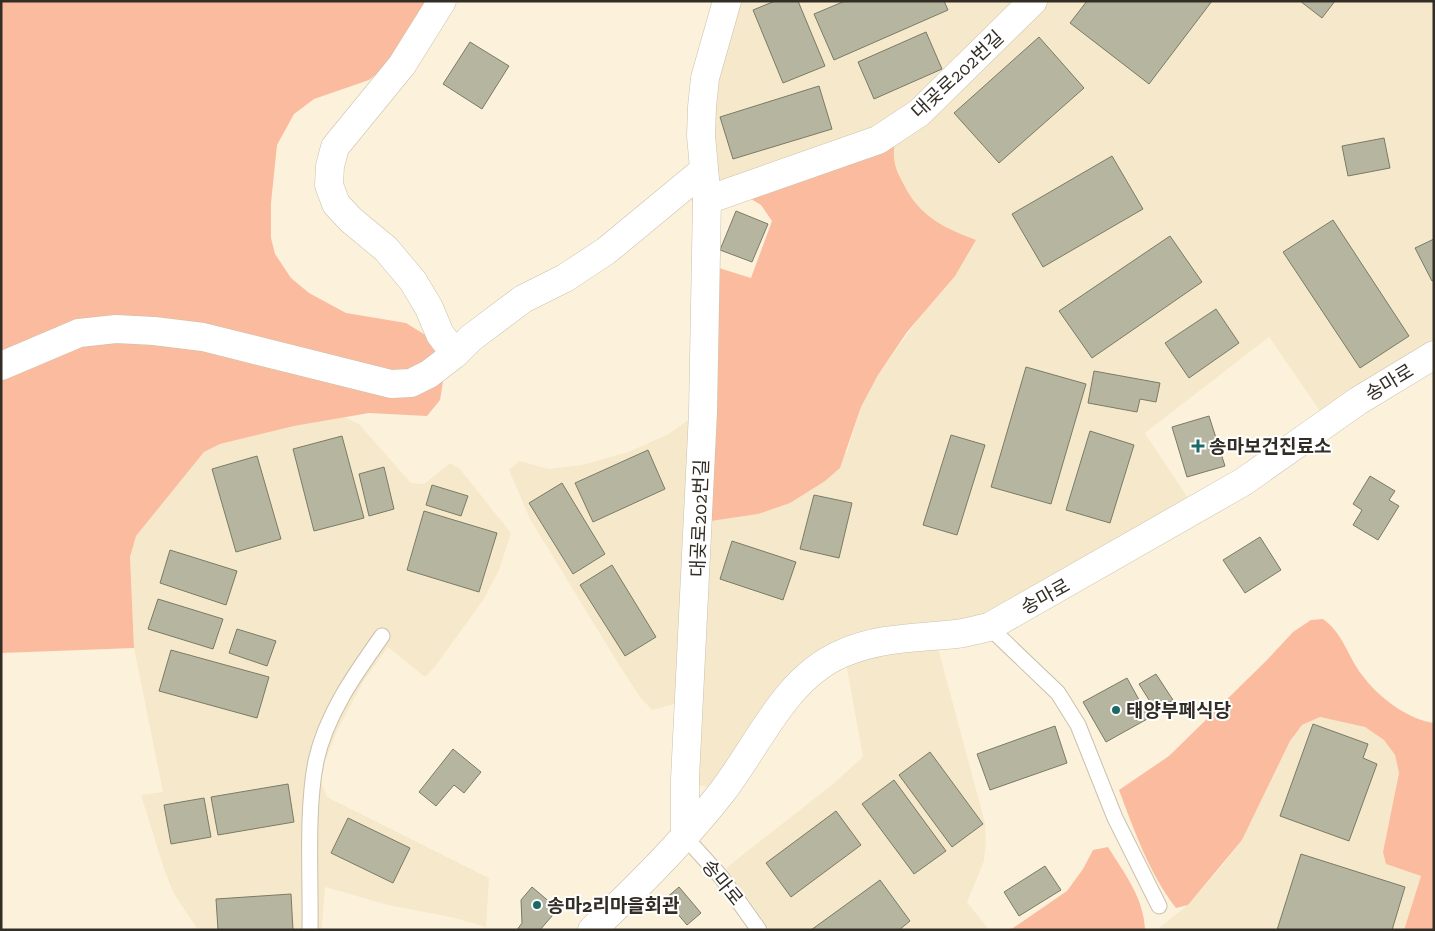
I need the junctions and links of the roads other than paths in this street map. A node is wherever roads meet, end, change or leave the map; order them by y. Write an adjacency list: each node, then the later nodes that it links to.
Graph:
1 (442, 1): 6 (street)
2 (727, 1): 4 (street, 대곶로202번길)
3 (1033, 1): 5 (street, 대곶로202번길)
4 (704, 170): 5 (street, 대곶로202번길); 6 (street)
5 (706, 200): 11 (street, 대곶로202번길)
6 (455, 354): 8 (street)
7 (1434, 355): 9 (street, 송마로)
8 (1, 366)
9 (990, 627): 11 (street, 송마로); 12 (lane)
10 (382, 636): 13 (lane)
11 (686, 837): 14 (street, 송마로); 15 (lane, 송마로)
12 (1159, 906)
13 (310, 930)
14 (592, 930)
15 (759, 930)

